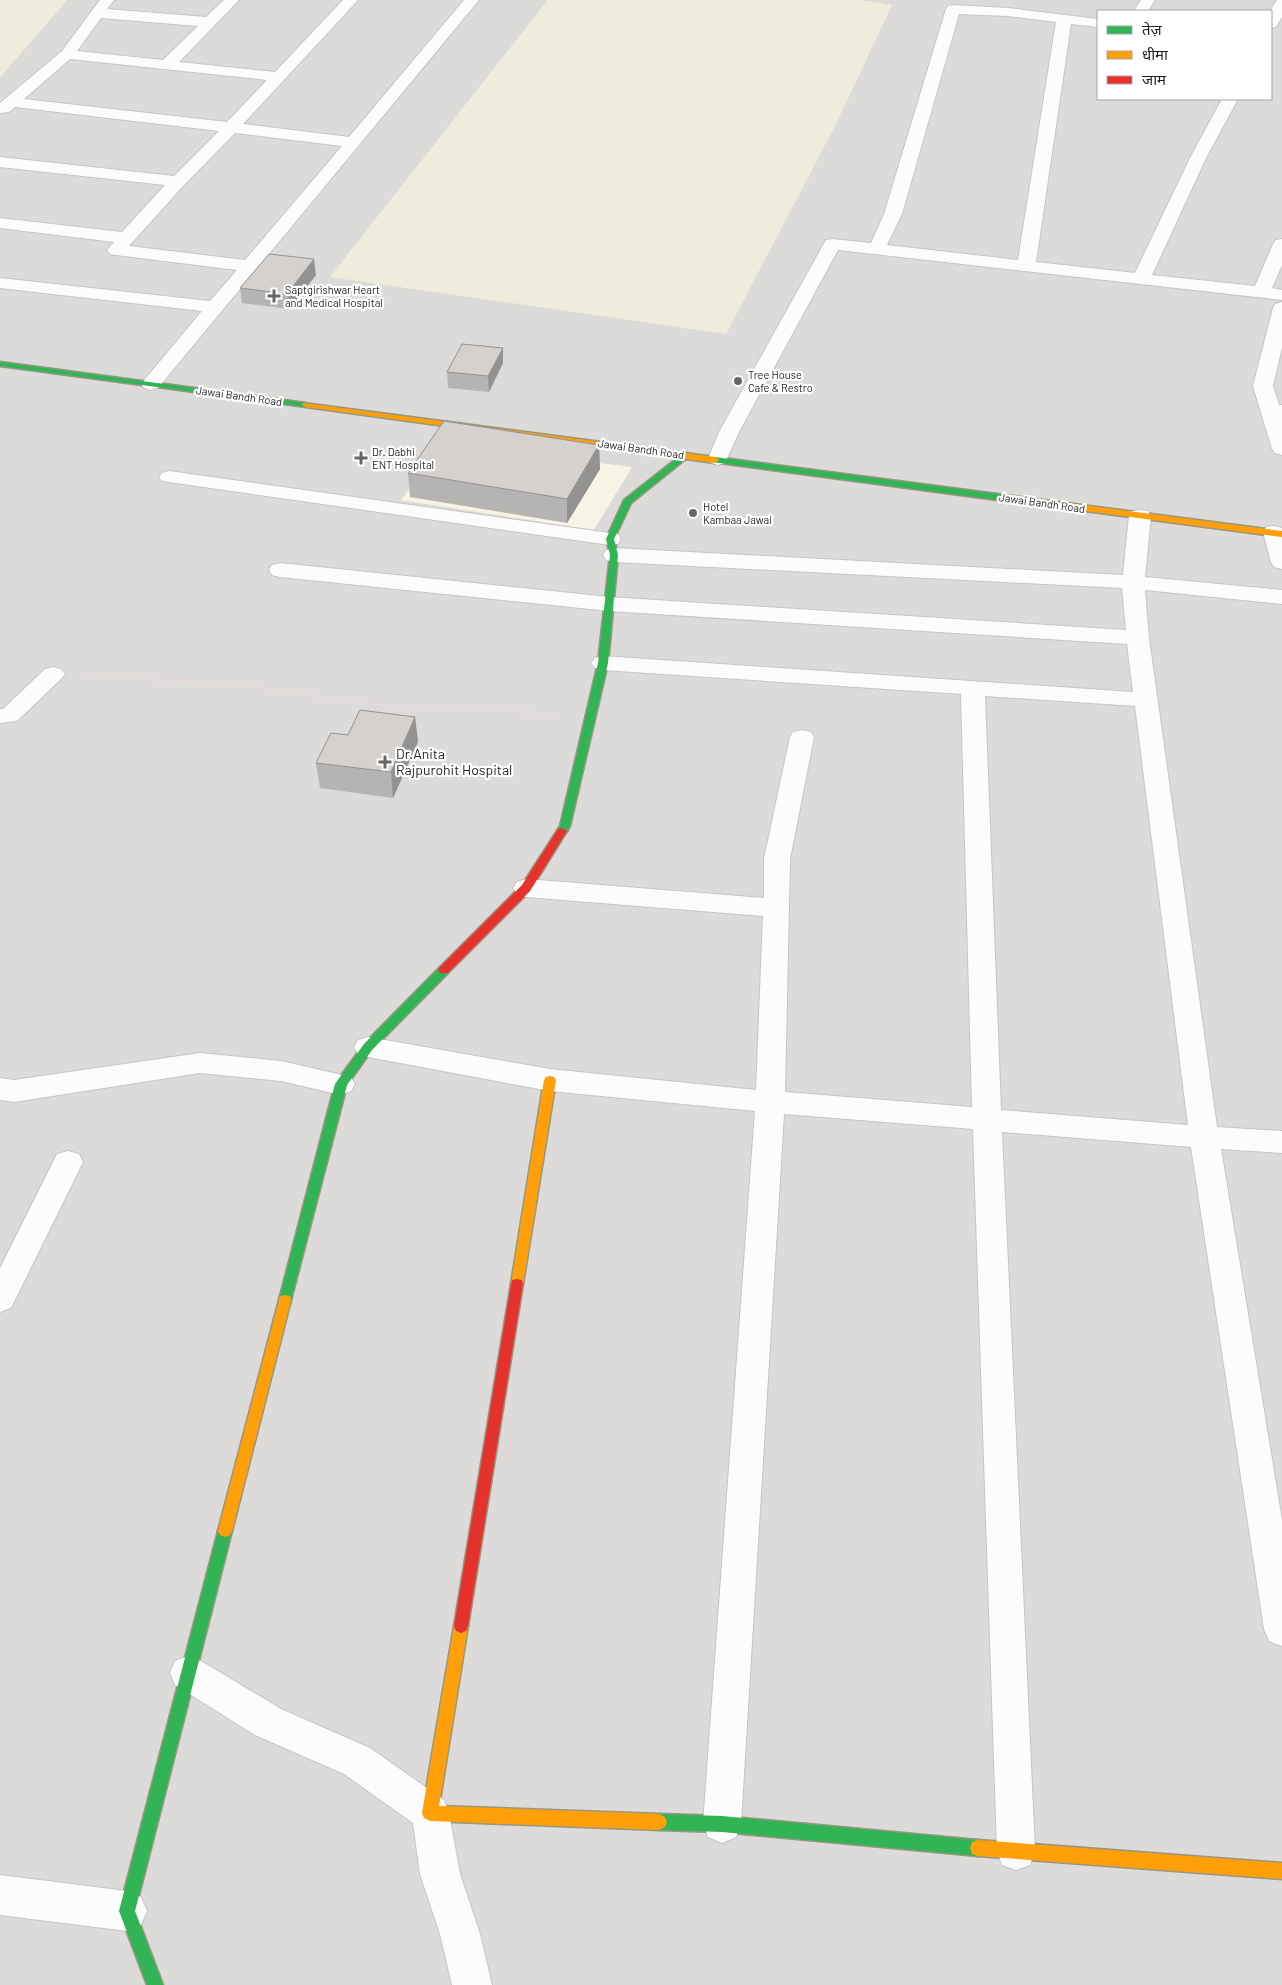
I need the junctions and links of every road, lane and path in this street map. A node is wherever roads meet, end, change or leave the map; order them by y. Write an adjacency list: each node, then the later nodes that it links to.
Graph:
1 (232, 0): 8 (street)
2 (350, 0): 13 (street)
3 (472, 0): 17 (street)
4 (1282, 4): 9 (street)
5 (102, 6): 8 (street); 11 (street)
6 (1012, 6): 7 (street); 23 (street)
7 (1064, 19): 10 (street); 25 (street)
8 (208, 22): 12 (street)
9 (1272, 22)
10 (1097, 23)
11 (67, 54): 12 (street); 15 (street)
12 (167, 65): 13 (street)
13 (279, 77): 16 (street)
14 (1229, 100): 26 (street)
15 (5, 106): 16 (street)
16 (232, 127): 17 (street); 19 (street)
17 (353, 142): 24 (street)
18 (0, 162): 19 (street)
19 (178, 181): 21 (street)
20 (0, 223): 21 (street)
21 (127, 238): 24 (street)
22 (1282, 244): 28 (street)
23 (876, 248): 25 (street); 37 (street)
24 (248, 266): 30 (street)
25 (1026, 266): 26 (street)
26 (1142, 278): 28 (street)
27 (0, 283): 30 (street)
28 (1261, 293): 29 (street)
29 (1282, 295)
30 (213, 307): 33 (street)
31 (1282, 308): 34 (street)
32 (0, 364): 33 (street, Jawai Bandh Road)
33 (151, 384): 36 (street, Jawai Bandh Road)
34 (1277, 411): 35 (street)
35 (1282, 449)
36 (684, 455): 37 (street, Jawai Bandh Road); 41 (street)
37 (718, 459): 39 (street, Jawai Bandh Road)
38 (169, 477): 41 (street)
39 (1140, 516): 40 (street, Jawai Bandh Road); 44 (street)
40 (1278, 533): 42 (street)
41 (612, 547): 44 (street); 46 (street)
42 (1282, 562)
43 (280, 570): 46 (street)
44 (1133, 582): 45 (street); 47 (street)
45 (1282, 597)
46 (609, 604): 47 (street); 48 (street)
47 (1138, 638): 51 (street)
48 (603, 663): 50 (street); 52 (street)
49 (53, 674): 52 (path); 53 (street)
50 (973, 689): 51 (street); 62 (street)
51 (1147, 700): 63 (street)
52 (591, 715): 55 (street)
53 (0, 716)
54 (802, 737): 56 (street)
55 (526, 888): 56 (street); 57 (street)
56 (777, 908): 61 (street)
57 (368, 1047): 58 (street); 59 (street)
58 (550, 1080): 61 (street); 69 (street)
59 (341, 1084): 60 (street); 68 (street)
60 (0, 1089)
61 (770, 1102): 62 (street); 70 (street)
62 (987, 1118): 63 (street); 71 (street)
63 (1204, 1137): 64 (street); 67 (street)
64 (1282, 1142)
65 (68, 1162): 66 (street)
66 (0, 1299)
67 (1282, 1629)
68 (188, 1673): 69 (street); 74 (street)
69 (430, 1813): 70 (street); 76 (street)
70 (722, 1824): 71 (street)
71 (1016, 1851): 72 (street)
72 (1282, 1871)
73 (0, 1895): 74 (street)
74 (127, 1910): 75 (street)
75 (155, 1985)
76 (472, 1985)

